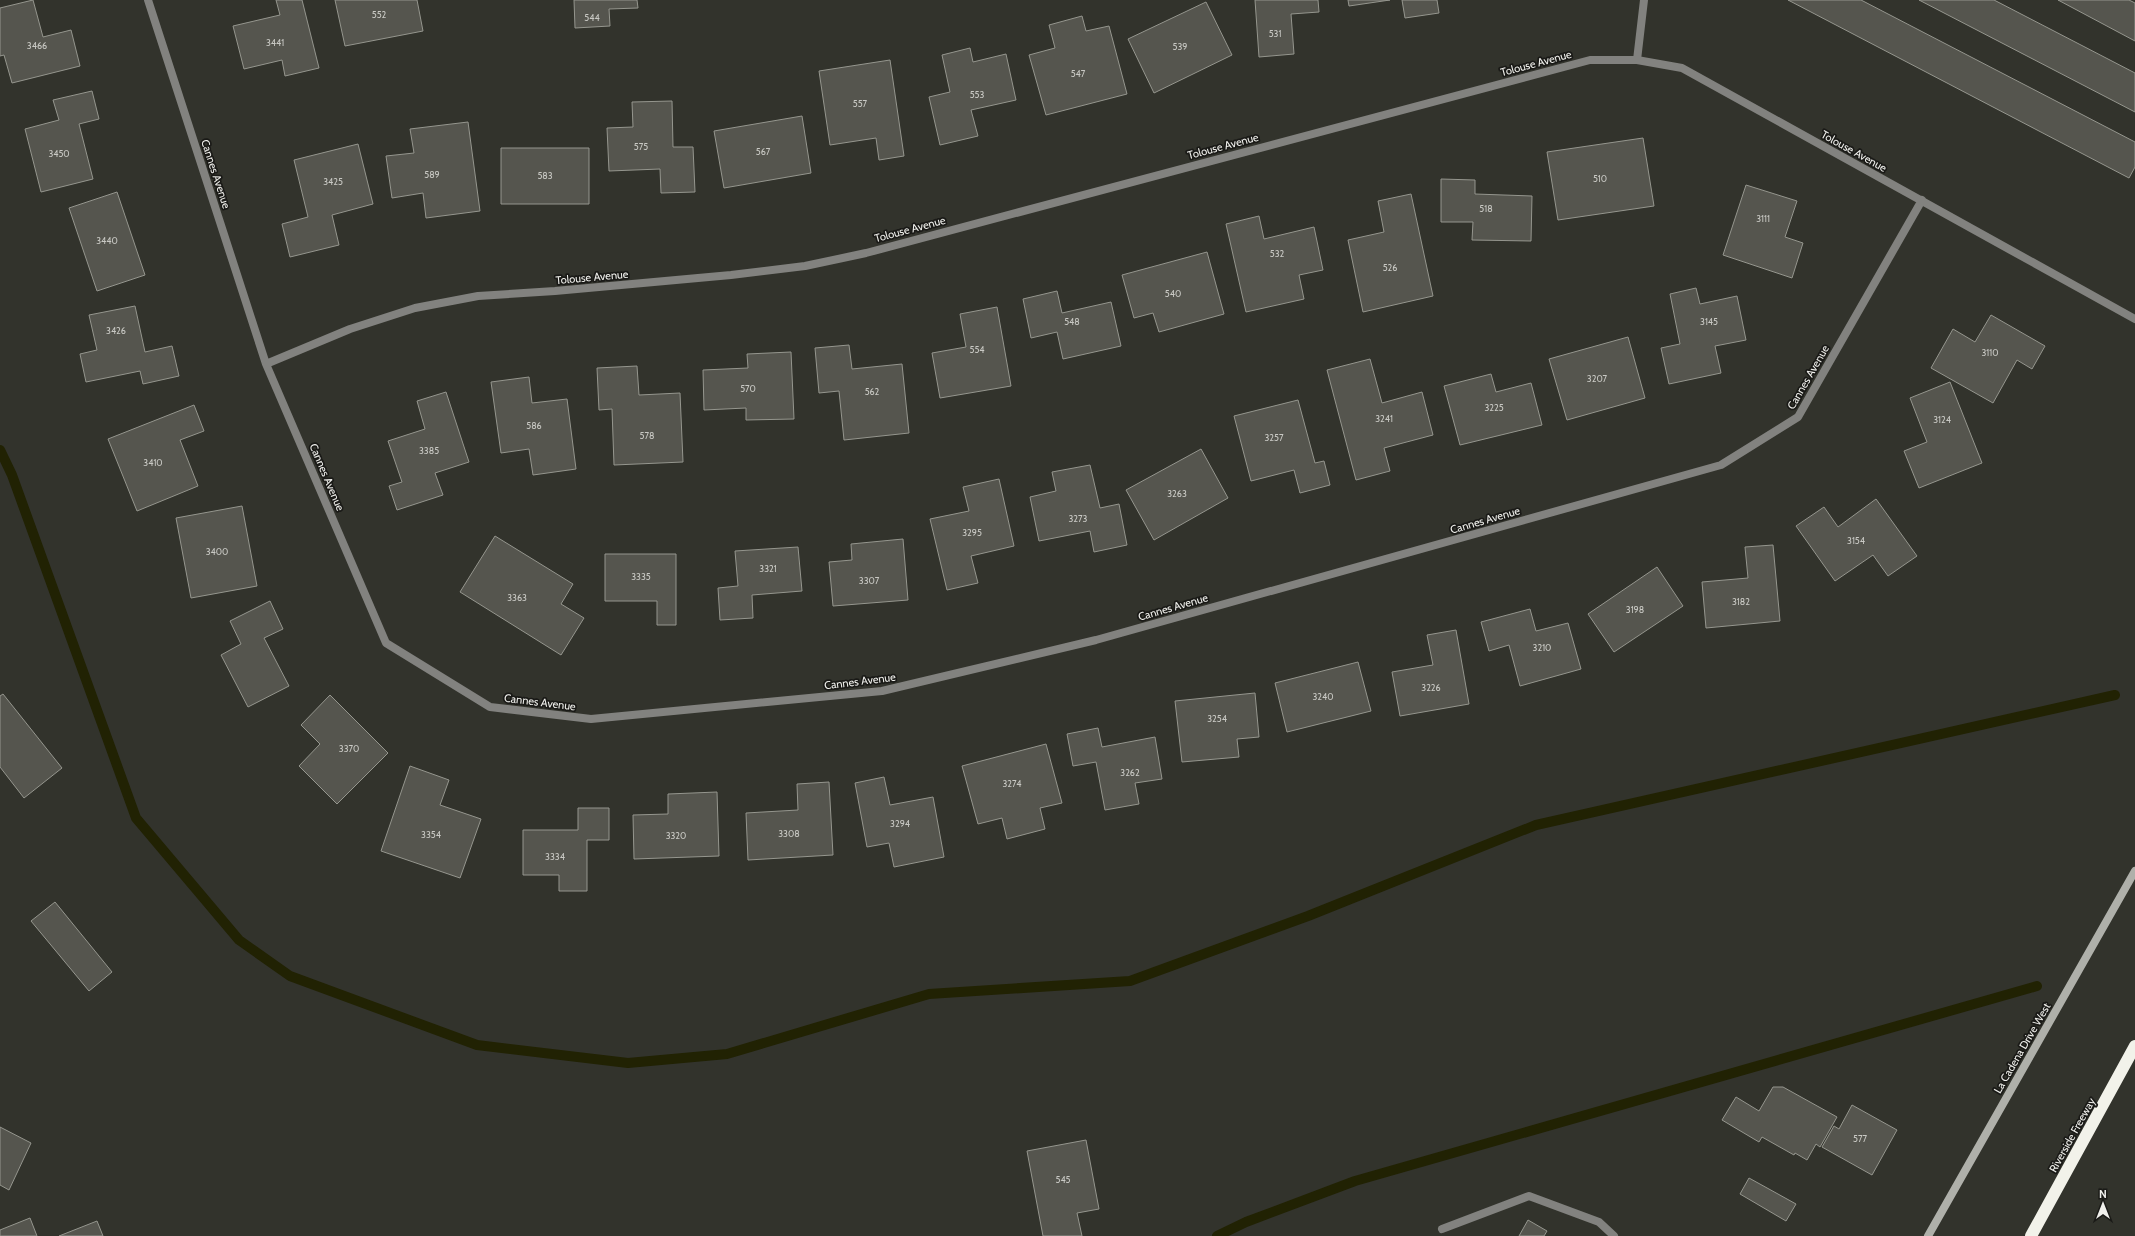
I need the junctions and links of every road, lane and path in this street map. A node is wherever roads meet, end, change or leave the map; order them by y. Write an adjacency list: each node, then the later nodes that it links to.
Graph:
1 (148, 0): 6 (street, Cannes Avenue)
2 (1644, 0): 3 (street)
3 (1637, 60): 4 (street, Tolouse Avenue); 6 (street, Tolouse Avenue)
4 (1922, 200): 5 (street, Tolouse Avenue); 6 (street, Cannes Avenue)
5 (2135, 319)
6 (266, 364)
7 (2135, 871): 11 (main road, La Cadena Drive West)
8 (2135, 1046): 12 (highway, Riverside Freeway)
9 (1442, 1229): 10 (street)
10 (1614, 1236)
11 (1928, 1236)
12 (2031, 1236)

